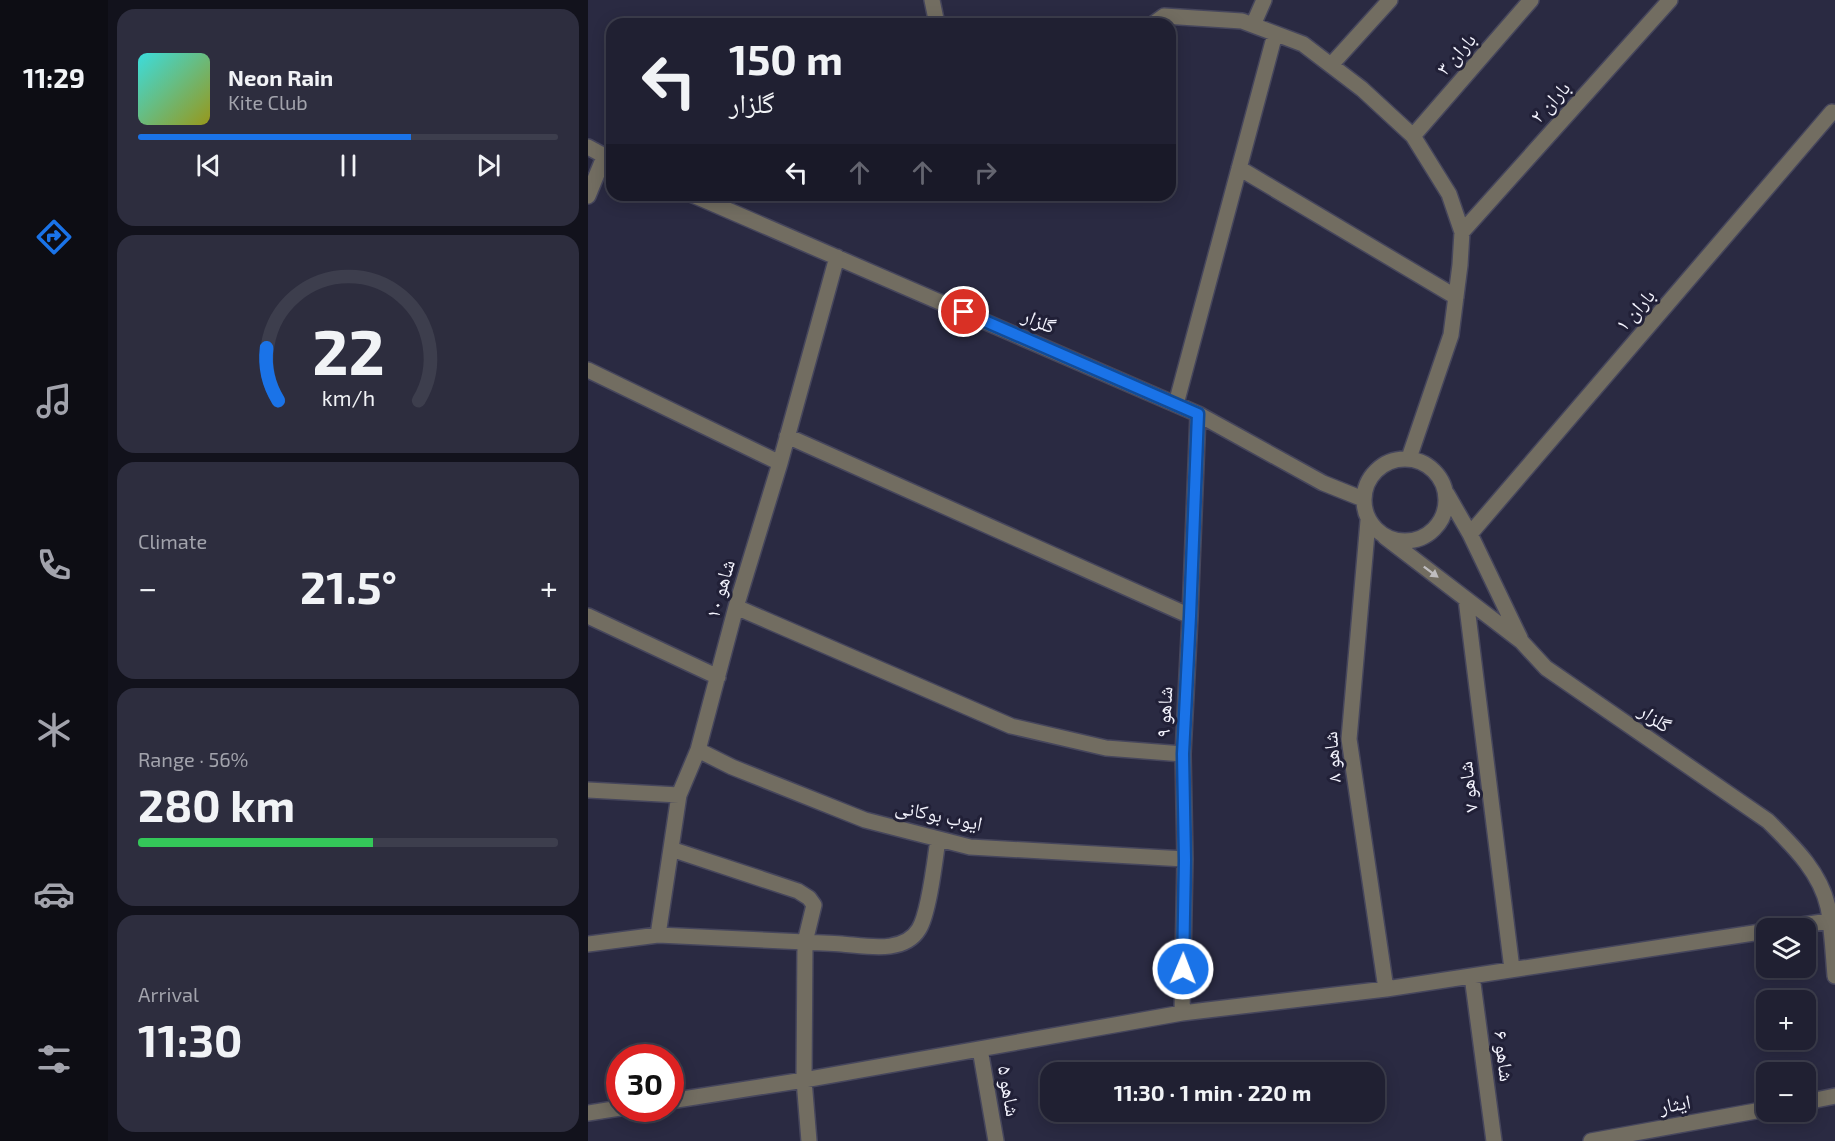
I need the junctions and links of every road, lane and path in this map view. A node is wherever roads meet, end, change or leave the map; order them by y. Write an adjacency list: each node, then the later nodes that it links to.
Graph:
1 (932, 0): 6 (street)
2 (1264, 0): 8 (street)
3 (1390, 0): 10 (street)
4 (1531, 0): 12 (street, باران ۳)
5 (1670, 0): 19 (street, باران ۲)
6 (936, 18)
7 (1161, 18): 8 (street)
8 (1253, 25): 9 (street)
9 (1275, 34): 10 (street); 16 (street)
10 (1331, 65): 12 (street)
11 (1832, 112): 31 (street, باران ۱)
12 (1413, 135): 19 (street)
13 (588, 147): 14 (street)
14 (606, 157)
15 (606, 162): 17 (street)
16 (1239, 168): 21 (street); 23 (street)
17 (588, 196)
18 (707, 201): 20 (street, گلزار)
19 (1462, 232): 21 (street)
20 (837, 257): 23 (street, گلزار); 25 (street, شاهو ۱۰)
21 (1456, 297): 26 (street)
22 (588, 370): 27 (street)
23 (1176, 404): 24 (street, گلزار)
24 (1198, 414): 29 (street, گلزار); 36 (street, شاهو ۹)
25 (787, 436): 27 (street, شاهو ۱۰); 36 (street)
26 (1409, 458): 28 (street); 29 (street)
27 (780, 463): 34 (street, شاهو ۱۰)
28 (1447, 494): 31 (street); 32 (street)
29 (1363, 499): 30 (street)
30 (1368, 521): 32 (street); 56 (street, شاهو ۸)
31 (1470, 534): 37 (street)
32 (1385, 537): 33 (street, گلزار, one-way to 33)
33 (1466, 599): 37 (street, گلزار); 53 (street, شاهو ۷)
34 (736, 607): 38 (street, شاهو ۱۰); 40 (street)
35 (588, 616): 38 (street)
36 (1190, 616): 40 (street, شاهو ۹)
37 (1521, 641): 46 (street, گلزار)
38 (718, 678): 39 (street, شاهو ۱۰)
39 (698, 750): 42 (street, شاهو ۱۰); 43 (street, ایوب بوکانی)
40 (1183, 754): 45 (street, شاهو ۹)
41 (588, 790): 42 (street)
42 (679, 795): 44 (street, شاهو ۱۰)
43 (938, 839): 45 (street, ایوب بوکانی); 51 (street)
44 (671, 849): 50 (street, شاهو ۱۰); 51 (street)
45 (1185, 860): 57 (street, شاهو ۹)
46 (1831, 905): 47 (street, گلزار)
47 (1829, 921): 48 (street); 55 (street, گلزار)
48 (1816, 923)
49 (1756, 933): 53 (street)
50 (658, 935): 51 (street); 52 (street)
51 (805, 942): 59 (street)
52 (588, 944)
53 (1512, 969): 54 (street)
54 (1472, 975): 56 (street); 68 (street, شاهو ۶)
55 (1835, 976)
56 (1386, 989): 57 (street)
57 (1182, 1013): 58 (street)
58 (980, 1049): 59 (street); 67 (street, شاهو ۵)
59 (804, 1080): 61 (street); 66 (street)
60 (1835, 1096): 62 (street)
61 (684, 1099)
62 (1816, 1100)
63 (606, 1110): 65 (street)
64 (1756, 1111): 69 (street, ایثار)
65 (588, 1113)
66 (809, 1141)
67 (996, 1141)
68 (1494, 1141)
69 (1591, 1141)

